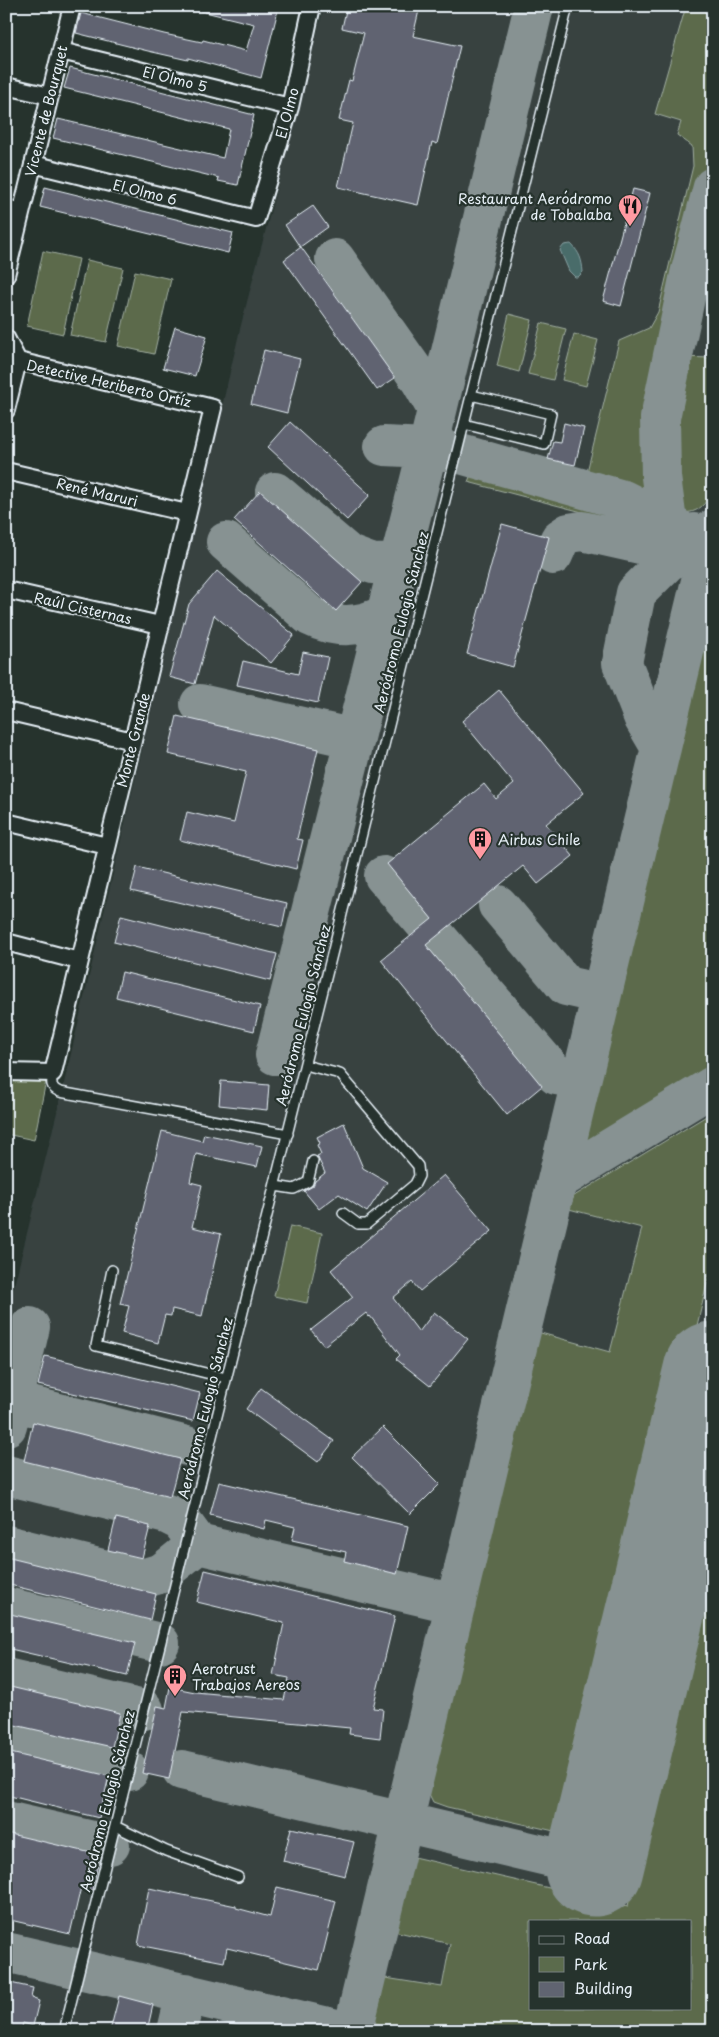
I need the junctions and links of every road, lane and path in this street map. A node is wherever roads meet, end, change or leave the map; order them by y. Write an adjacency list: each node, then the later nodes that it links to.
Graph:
1 (72, 6): 4 (street, Vicente de Bourquet)
2 (312, 6): 7 (street, El Olmo)
3 (568, 6): 14 (lane, Aeródromo Eulogio Sánchez)
4 (61, 51): 6 (street, Vicente de Bourquet); 7 (street, El Olmo 5)
5 (6, 86): 6 (street)
6 (50, 96): 8 (street, Vicente de Bourquet)
7 (290, 107): 10 (street, El Olmo)
8 (33, 164): 9 (street, Vicente de Bourquet); 10 (street, El Olmo 6)
9 (14, 210): 11 (street, Vicente de Bourquet)
10 (256, 219)
11 (6, 275)
12 (6, 338): 13 (street)
13 (12, 360): 15 (street, Detective Heriberto Ortíz); 16 (street)
14 (472, 395): 17 (lane, Aeródromo Eulogio Sánchez); 17 (lane)
15 (213, 408): 19 (street, Monte Grande)
16 (6, 410)
17 (464, 424): 28 (lane, Aeródromo Eulogio Sánchez)
18 (6, 471): 19 (street, René Maruri)
19 (187, 513): 21 (street, Monte Grande)
20 (6, 590): 21 (street, Raúl Cisternas)
21 (160, 625): 23 (street, Monte Grande)
22 (6, 711): 23 (street)
23 (132, 741): 25 (street, Monte Grande)
24 (6, 822): 25 (street)
25 (107, 846): 27 (street, Monte Grande)
26 (6, 942): 27 (street)
27 (80, 961): 30 (street, Monte Grande)
28 (305, 1065): 31 (lane, Aeródromo Eulogio Sánchez); 34 (lane)
29 (6, 1072): 30 (street)
30 (53, 1073): 31 (lane)
31 (288, 1134): 33 (lane, Aeródromo Eulogio Sánchez)
32 (313, 1161): 33 (lane)
33 (274, 1186): 36 (lane, Aeródromo Eulogio Sánchez)
34 (343, 1213)
35 (112, 1270): 36 (lane)
36 (226, 1378): 37 (lane, Aeródromo Eulogio Sánchez)
37 (115, 1826): 38 (lane); 39 (lane, Aeródromo Eulogio Sánchez)
38 (238, 1877)
39 (64, 2031)

